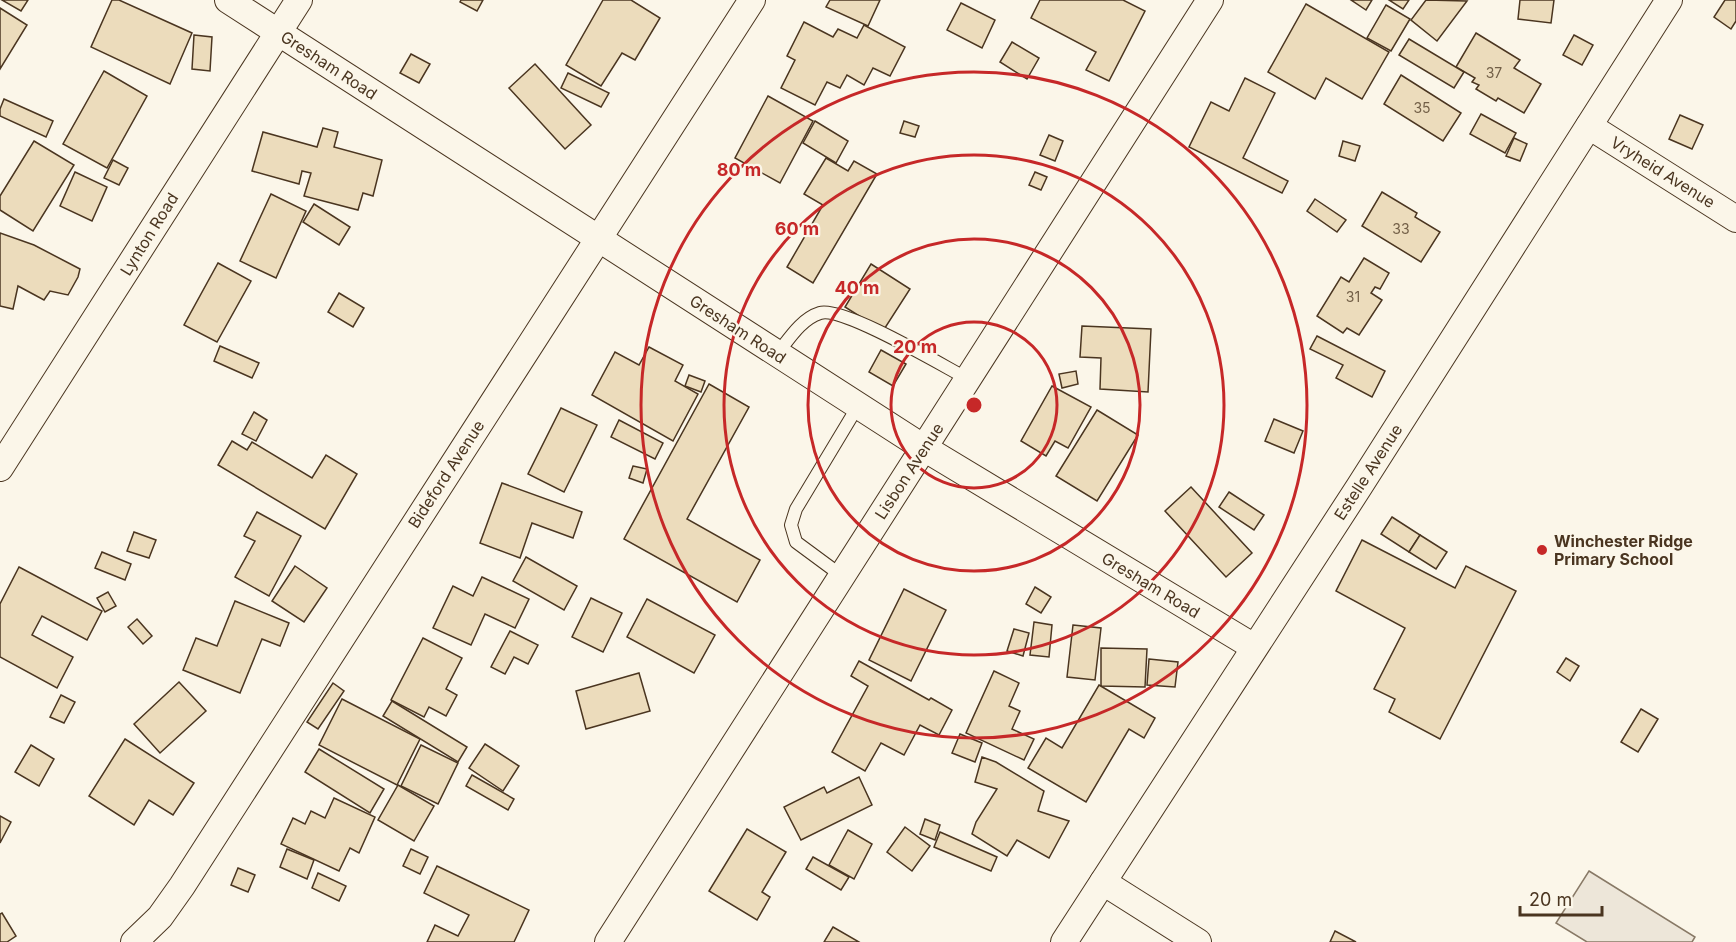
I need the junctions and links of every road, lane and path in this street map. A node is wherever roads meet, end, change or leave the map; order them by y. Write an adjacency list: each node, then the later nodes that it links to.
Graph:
1 (228, 0): 6 (street, Gresham Road)
2 (299, 0): 6 (street, Lynton Road)
3 (752, 0): 9 (street, Bideford Avenue)
4 (1210, 0): 11 (street, Lisbon Avenue)
5 (1669, 0): 7 (street, Estelle Avenue)
6 (278, 32): 9 (street, Gresham Road); 14 (street, Lynton Road)
7 (1590, 126): 8 (street, Vryheid Avenue); 16 (street, Estelle Avenue)
8 (1736, 219)
9 (598, 239): 10 (street, Gresham Road); 18 (street, Bideford Avenue)
10 (777, 354): 11 (lane); 12 (street, Gresham Road)
11 (968, 379): 13 (street, Lisbon Avenue)
12 (858, 406): 13 (street, Gresham Road); 15 (lane)
13 (924, 448): 15 (street, Lisbon Avenue); 16 (street, Gresham Road)
14 (0, 468)
15 (842, 576): 19 (street, Lisbon Avenue)
16 (1254, 647): 17 (street, Estelle Avenue)
17 (1103, 882): 20 (street, Estelle Avenue); 21 (street)
18 (134, 942)
19 (608, 942)
20 (1064, 942)
21 (1198, 942)

